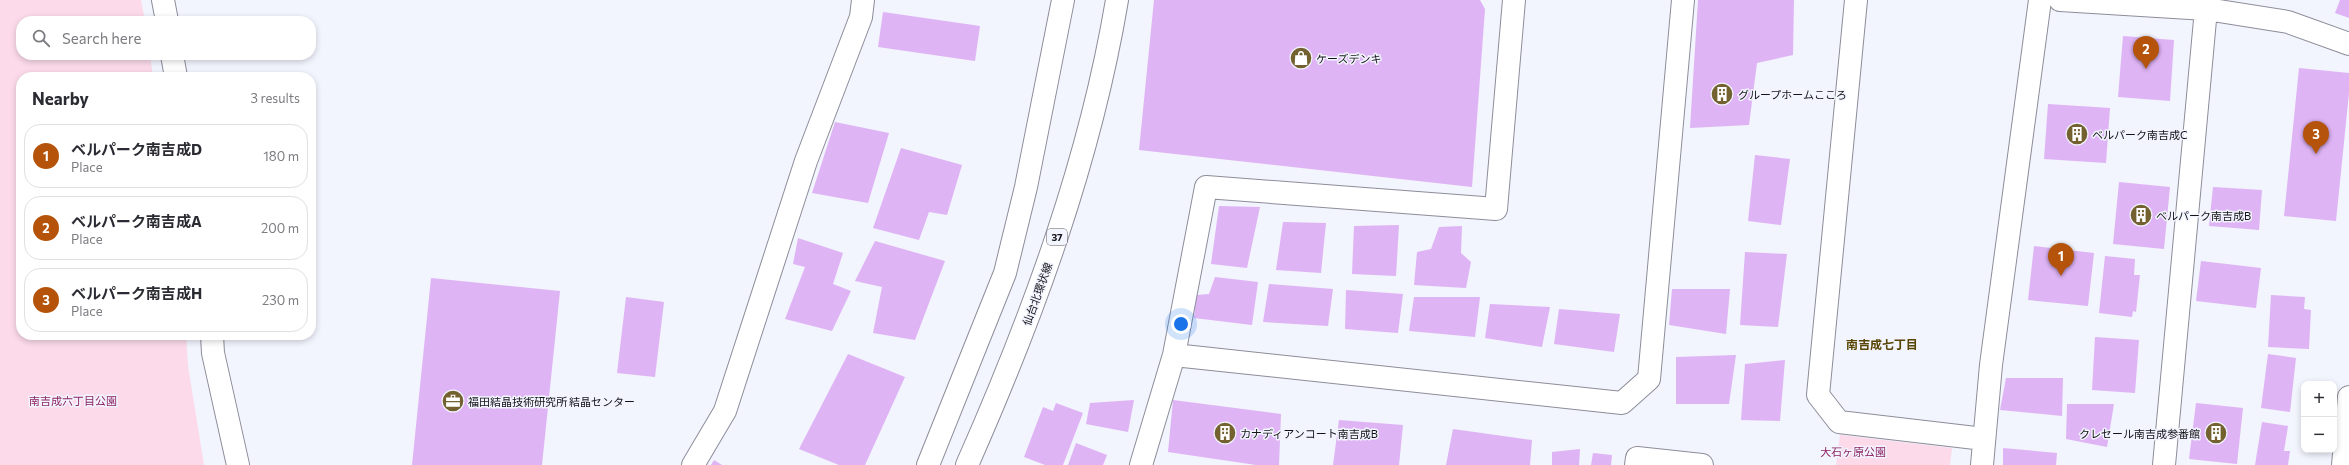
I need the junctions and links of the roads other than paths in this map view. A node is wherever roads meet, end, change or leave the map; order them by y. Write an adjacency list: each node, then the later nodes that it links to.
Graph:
1 (163, 0): 11 (street)
2 (863, 0): 20 (street)
3 (1063, 0): 21 (street)
4 (1118, 0): 22 (street, 仙台北環状線 / 37)
5 (1514, 0): 16 (street)
6 (1683, 0): 16 (street)
7 (1856, 0): 18 (street)
8 (2040, 0): 18 (street)
9 (2060, 0): 10 (street)
10 (2206, 10): 12 (street); 27 (street)
11 (166, 16)
12 (2349, 44)
13 (173, 60): 14 (street)
14 (175, 72)
15 (212, 340): 19 (street)
16 (1174, 355): 23 (street)
17 (2349, 397): 28 (street)
18 (1984, 439): 26 (street)
19 (238, 465)
20 (693, 465)
21 (928, 465)
22 (968, 465)
23 (1141, 465)
24 (1636, 465): 25 (street)
25 (1702, 465)
26 (1982, 465)
27 (2164, 465)
28 (2343, 465)

